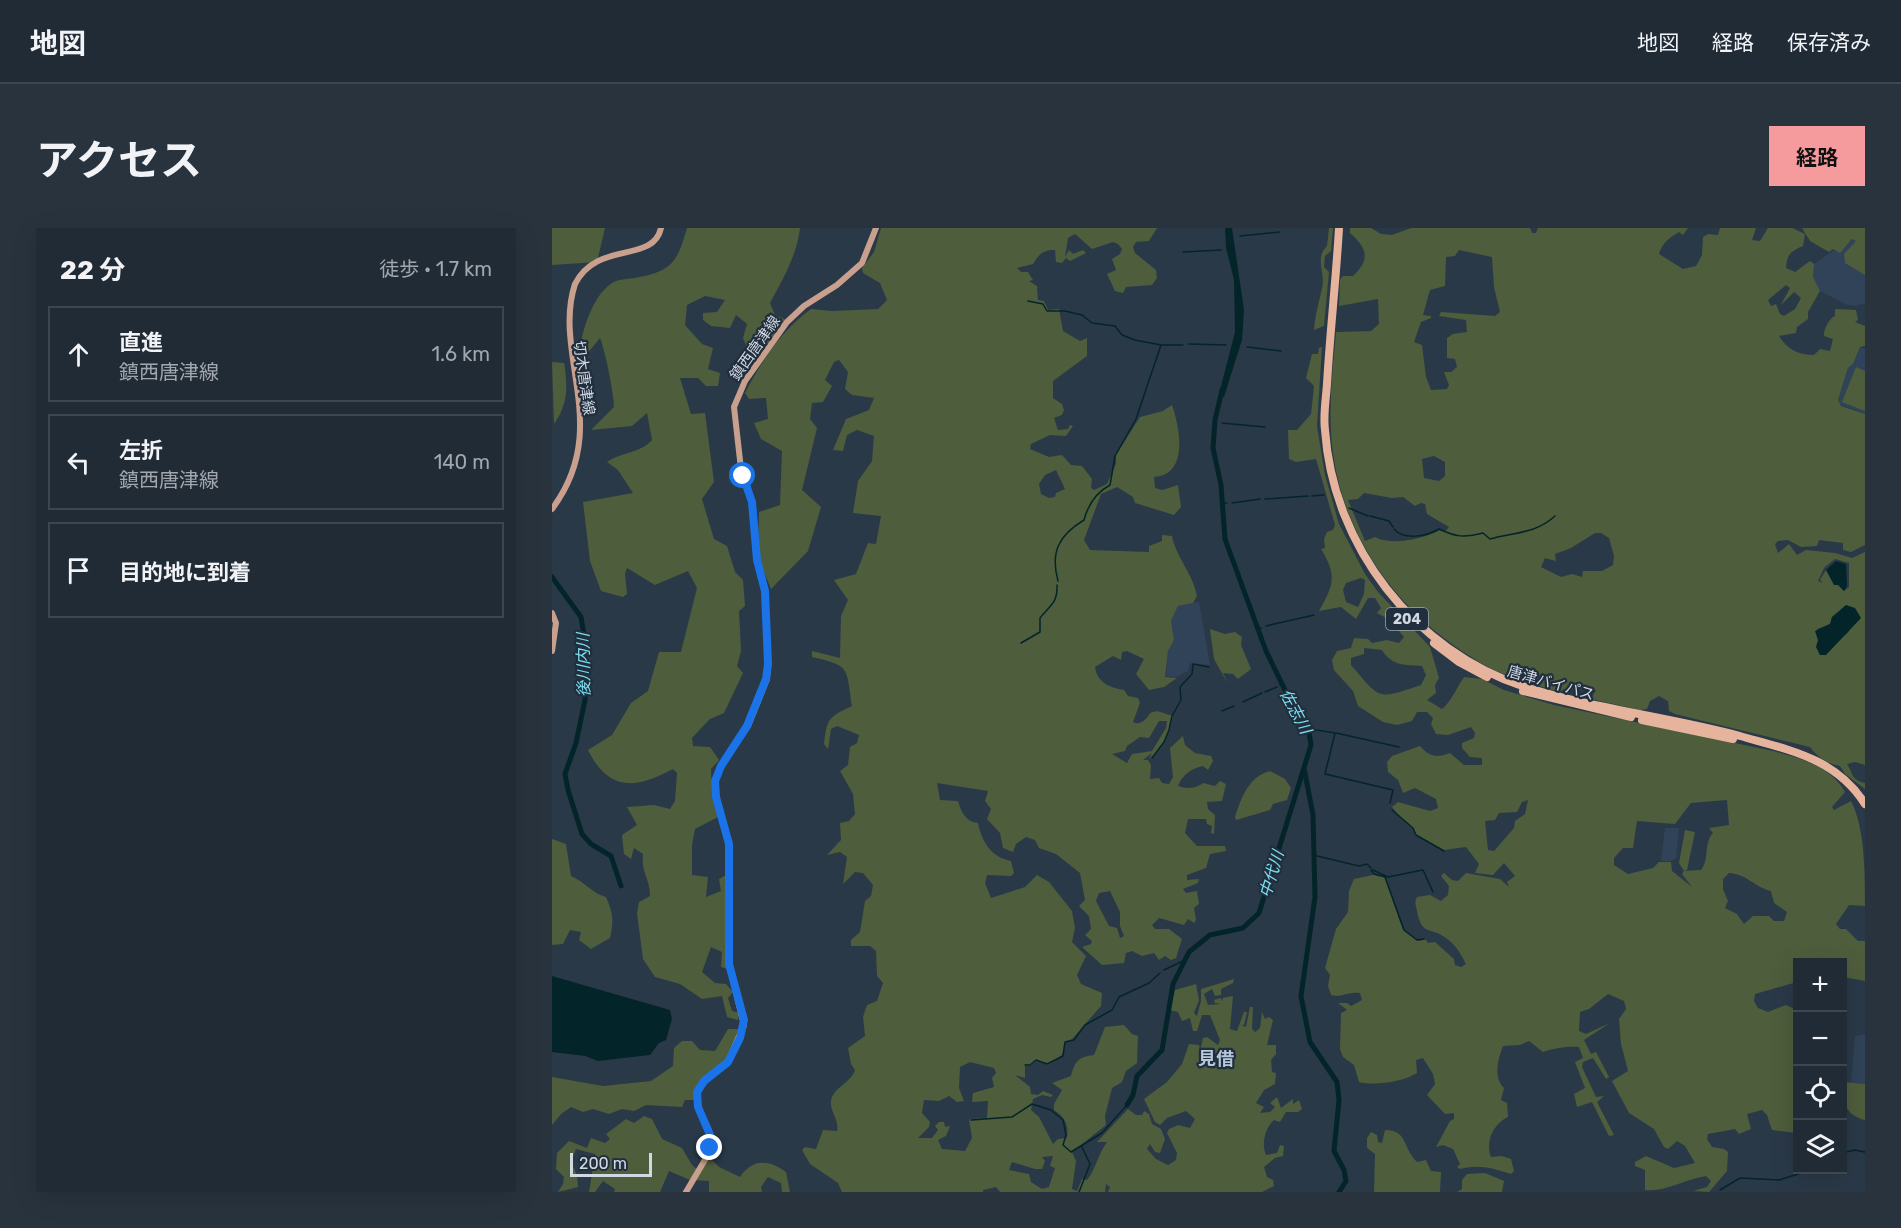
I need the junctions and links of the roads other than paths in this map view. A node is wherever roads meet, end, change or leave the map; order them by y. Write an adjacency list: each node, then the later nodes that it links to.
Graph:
1 (661, 228): 4 (main road, 切木唐津線)
2 (876, 228): 8 (main road, 鎮西唐津線)
3 (1337, 228): 7 (highway, 唐津バイパス / 204)
4 (552, 509)
5 (552, 613): 6 (main road)
6 (552, 651)
7 (1865, 804)
8 (686, 1192)

